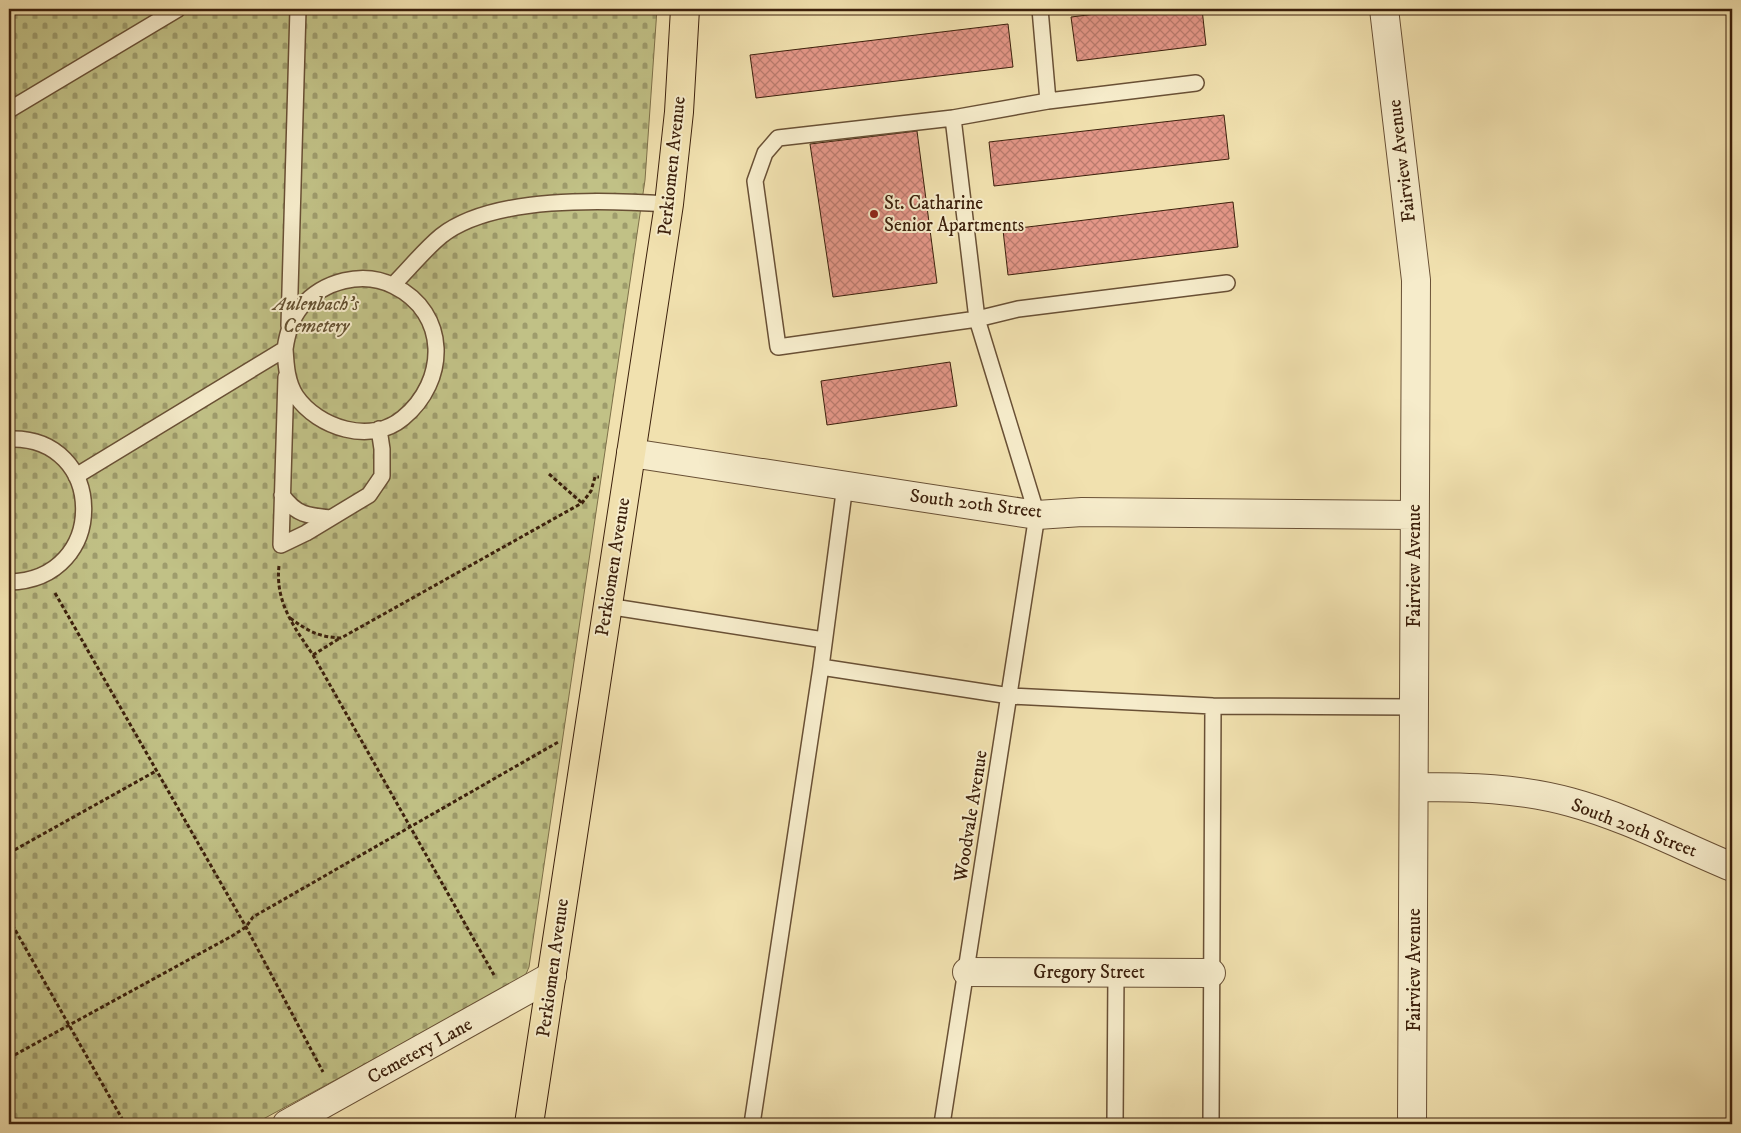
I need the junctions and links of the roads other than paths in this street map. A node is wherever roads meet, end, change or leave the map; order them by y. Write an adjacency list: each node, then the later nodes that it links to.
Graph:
1 (178, 9): 8 (lane)
2 (298, 9): 14 (lane)
3 (685, 9): 10 (main road, Perkiomen Avenue)
4 (1040, 9): 7 (lane)
5 (1384, 9): 24 (street, Fairview Avenue)
6 (1196, 83): 7 (lane)
7 (1048, 101): 9 (lane)
8 (9, 110)
9 (953, 118): 13 (lane); 13 (lane)
10 (669, 204): 12 (lane); 19 (main road, Perkiomen Avenue)
11 (1227, 283): 13 (lane)
12 (393, 286): 14 (lane); 17 (lane)
13 (977, 319): 23 (lane)
14 (288, 330): 15 (lane)
15 (284, 349): 16 (lane); 20 (lane)
16 (286, 374): 17 (lane); 22 (lane)
17 (379, 429): 25 (lane)
18 (9, 439): 20 (lane)
19 (631, 453): 21 (street, South 20th Street); 27 (main road, Perkiomen Avenue)
20 (76, 476): 26 (lane)
21 (845, 485): 23 (street, South 20th Street); 28 (lane)
22 (282, 495): 25 (lane); 25 (lane)
23 (1037, 514): 24 (street, South 20th Street); 30 (lane, Woodvale Avenue)
24 (1414, 515): 32 (street, Fairview Avenue)
25 (331, 518)
26 (9, 582)
27 (607, 606): 28 (lane); 38 (main road, Perkiomen Avenue)
28 (824, 640): 29 (lane)
29 (821, 667): 30 (lane); 41 (lane)
30 (1010, 696): 31 (lane); 35 (lane, Woodvale Avenue)
31 (1213, 706): 32 (lane); 37 (lane)
32 (1413, 708): 33 (street, Fairview Avenue)
33 (1415, 788): 34 (street, South 20th Street); 45 (street, Fairview Avenue)
34 (1732, 867)
35 (966, 972): 36 (street, Gregory Street); 42 (lane, Woodvale Avenue)
36 (1116, 972): 37 (street, Gregory Street); 43 (lane)
37 (1210, 973): 44 (lane)
38 (552, 976): 39 (street, Cemetery Lane); 40 (main road, Perkiomen Avenue)
39 (287, 1124)
40 (529, 1124)
41 (752, 1124)
42 (942, 1124)
43 (1115, 1124)
44 (1211, 1124)
45 (1412, 1124)

